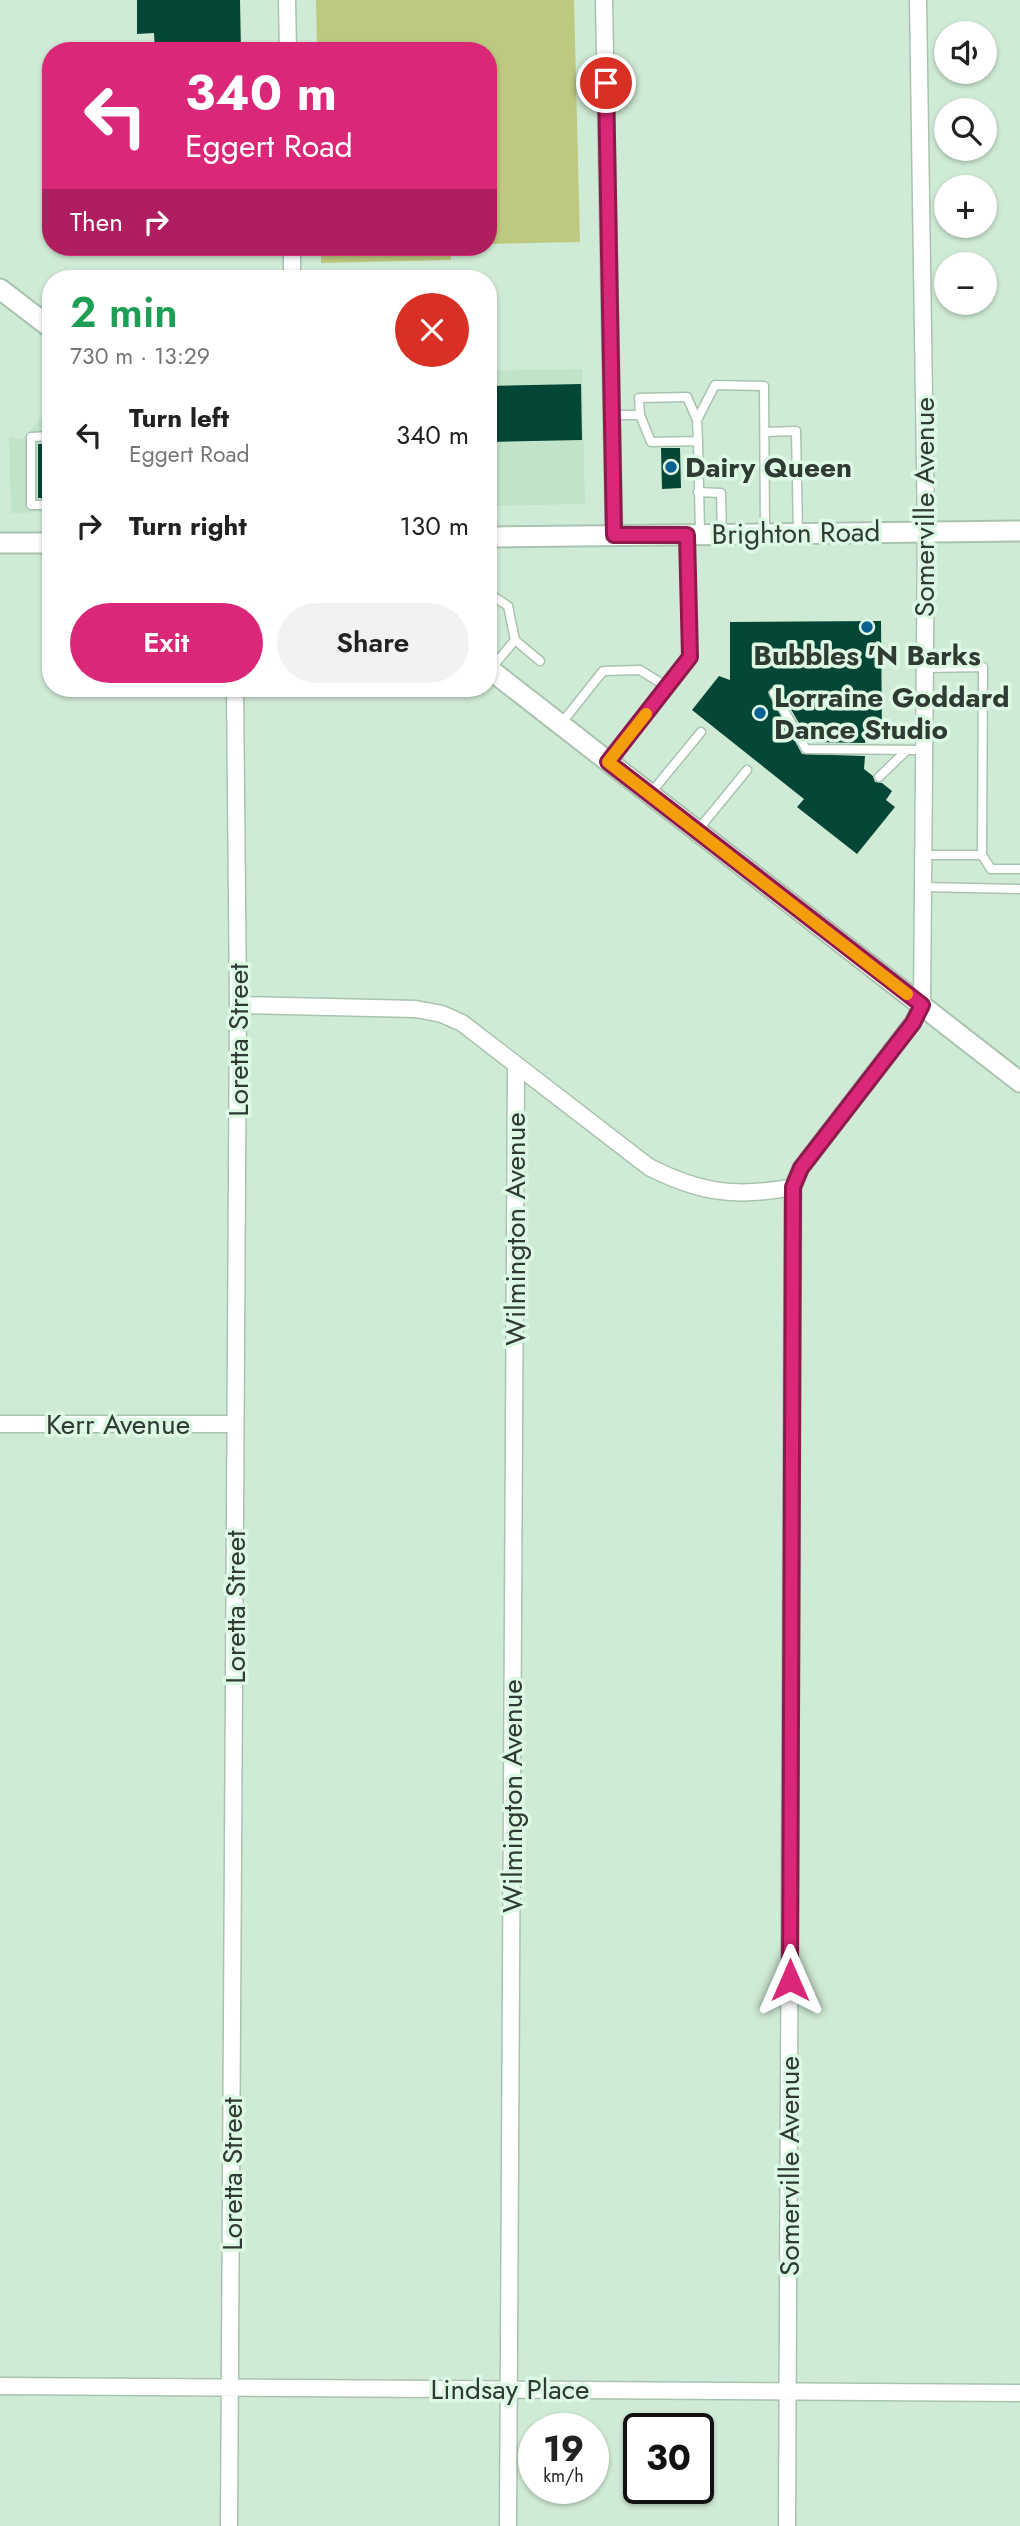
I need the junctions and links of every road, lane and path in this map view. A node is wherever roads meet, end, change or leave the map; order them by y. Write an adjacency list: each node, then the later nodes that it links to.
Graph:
1 (287, 0): 4 (street)
2 (604, 0): 7 (street)
3 (918, 0): 16 (street, Somerville Avenue)
4 (288, 42)
5 (0, 289): 6 (street)
6 (42, 321)
7 (611, 415): 8 (lane); 20 (street)
8 (640, 415): 9 (lane); 12 (lane)
9 (697, 420): 10 (lane); 12 (lane)
10 (765, 432): 18 (lane); 19 (lane)
11 (42, 436): 14 (lane)
12 (698, 441): 13 (lane)
13 (698, 492): 17 (lane); 21 (lane)
14 (42, 505)
15 (1020, 531): 16 (street, Brighton Road)
16 (926, 532): 19 (street, Brighton Road); 29 (street, Somerville Avenue)
17 (722, 534): 18 (street, Brighton Road); 21 (street, Brighton Road)
18 (765, 534): 19 (street, Brighton Road)
19 (798, 534)
20 (614, 535): 21 (street, Brighton Road); 22 (street, Brighton Road)
21 (693, 535): 31 (lane)
22 (497, 537)
23 (0, 543): 24 (street)
24 (42, 543)
25 (497, 599): 26 (lane)
26 (515, 640): 27 (lane); 28 (lane)
27 (497, 660)
28 (540, 661)
29 (925, 668): 37 (street, Somerville Avenue); 44 (lane)
30 (497, 675): 34 (street)
31 (667, 687): 34 (lane); 38 (lane)
32 (774, 693): 36 (lane)
33 (235, 697): 48 (street, Loretta Street)
34 (561, 725): 38 (street)
35 (701, 732): 41 (lane)
36 (907, 750): 37 (lane); 40 (lane)
37 (924, 750): 43 (street, Somerville Avenue)
38 (608, 762): 41 (street)
39 (747, 770): 42 (lane)
40 (879, 778)
41 (650, 794): 42 (street)
42 (697, 831): 49 (street)
43 (923, 855): 44 (lane); 46 (street, Somerville Avenue)
44 (982, 855): 45 (lane)
45 (1020, 869)
46 (923, 887): 47 (lane); 49 (street, Somerville Avenue)
47 (1020, 889)
48 (238, 1005): 50 (street); 54 (street, Loretta Street)
49 (922, 1005): 51 (street); 52 (street, Somerville Avenue)
50 (516, 1066): 52 (street); 57 (street, Wilmington Avenue)
51 (1020, 1082)
52 (793, 1187): 58 (street, Somerville Avenue)
53 (0, 1424): 54 (street, Kerr Avenue)
54 (235, 1424): 56 (street, Loretta Street)
55 (0, 2386): 56 (street, Lindsay Place)
56 (231, 2388): 57 (street, Lindsay Place); 60 (street, Loretta Street)
57 (509, 2389): 58 (street, Lindsay Place); 61 (street, Wilmington Avenue)
58 (788, 2391): 59 (street, Lindsay Place); 62 (street, Somerville Avenue)
59 (1020, 2393)
60 (229, 2526)
61 (508, 2526)
62 (787, 2526)

